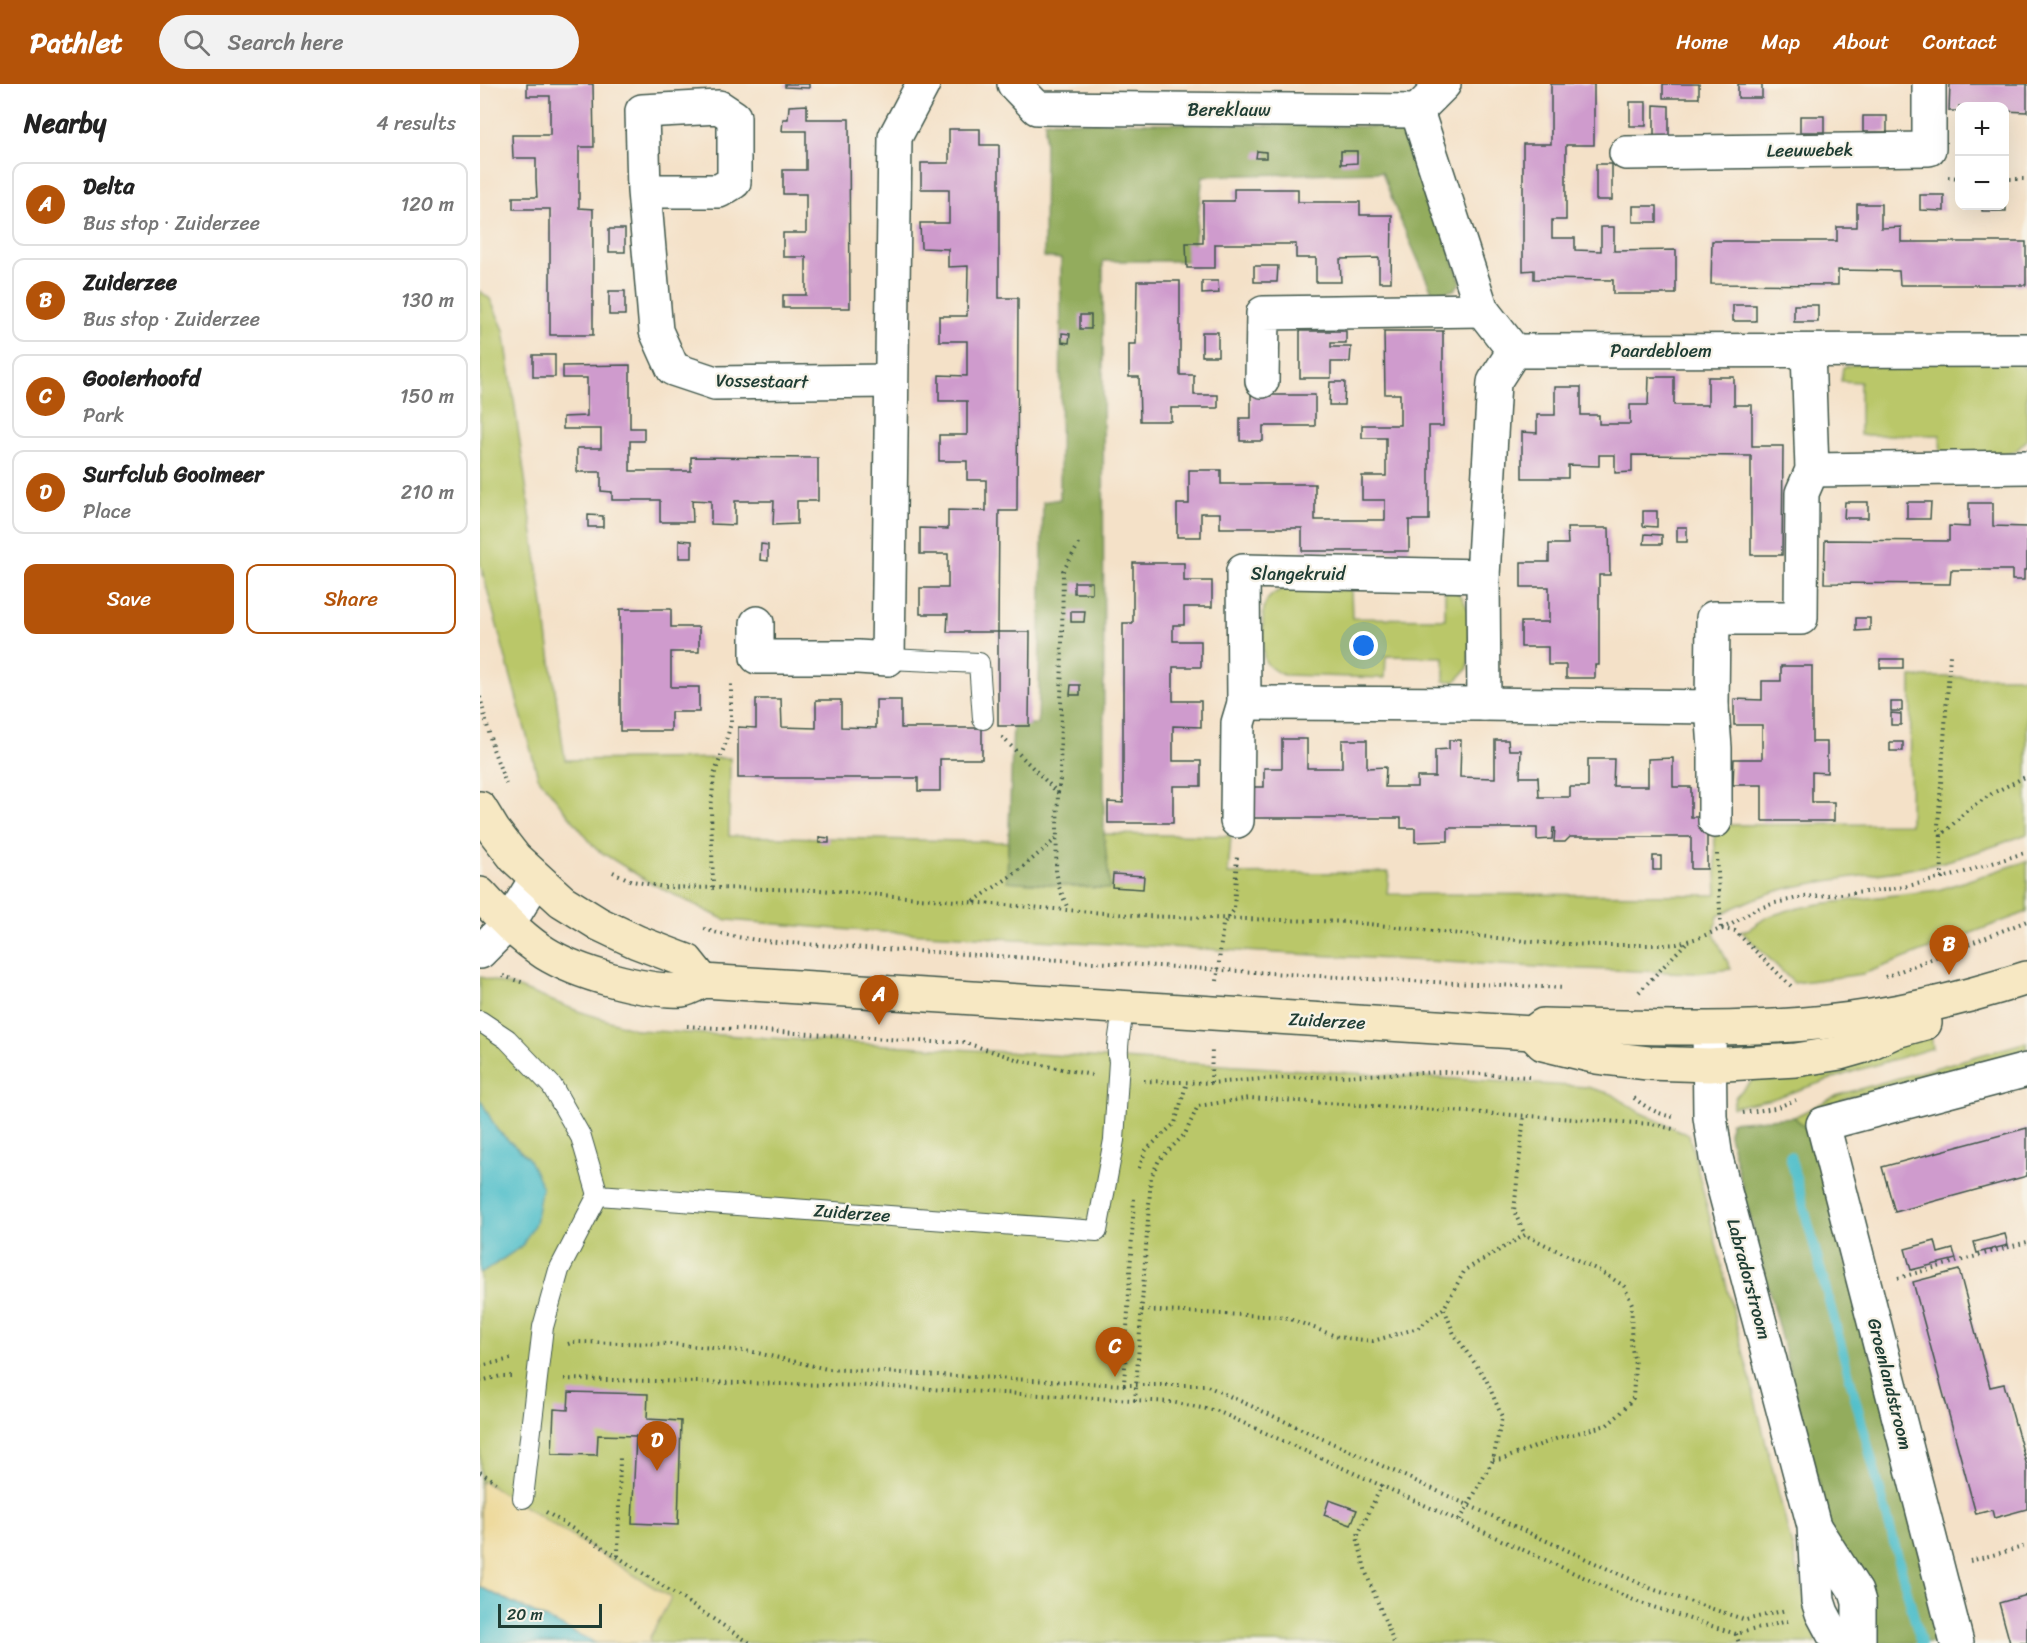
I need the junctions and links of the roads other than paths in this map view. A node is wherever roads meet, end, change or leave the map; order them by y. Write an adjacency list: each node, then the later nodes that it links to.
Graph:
1 (923, 84): 12 (street)
2 (1014, 84): 5 (street, Bereklauw)
3 (1444, 84): 5 (street)
4 (1929, 84): 6 (street, Leeuwebek)
5 (1417, 111): 8 (street)
6 (1626, 153)
7 (644, 191): 12 (street, Vossestaart)
8 (1482, 310): 10 (street); 13 (street)
9 (2027, 350): 11 (street, Paardebloem)
10 (1514, 351): 11 (street, Paardebloem); 16 (street)
11 (1808, 351): 15 (street)
12 (891, 381): 18 (street)
13 (1262, 381)
14 (2027, 467): 15 (street)
15 (1812, 470): 21 (street)
16 (1483, 576): 19 (street, Slangekruid); 20 (street)
17 (757, 623): 18 (street)
18 (888, 659): 22 (lane)
19 (1244, 703): 20 (street); 24 (street, Slangekruid)
20 (1484, 704): 21 (street)
21 (1712, 707): 25 (street)
22 (983, 719)
23 (480, 808): 26 (street)
24 (1237, 821)
25 (1715, 821)
26 (536, 879): 27 (street); 28 (street); 31 (street)
27 (481, 897): 28 (street, Zuiderzee)
28 (509, 923): 29 (street); 31 (street, Zuiderzee)
29 (480, 952)
30 (2027, 978): 35 (street, Zuiderzee)
31 (704, 981): 33 (street, Zuiderzee)
32 (2027, 1002): 37 (street, Zuiderzee)
33 (1123, 1009): 36 (street, Zuiderzee); 39 (lane, Zuiderzee)
34 (480, 1021): 39 (lane)
35 (1709, 1029): 36 (street, Zuiderzee); 37 (street, Labradorstroom)
36 (1532, 1033): 37 (street, Zuiderzee)
37 (1709, 1065): 41 (street, Labradorstroom)
38 (2027, 1070): 44 (street, Groenlandstroom)
39 (598, 1195): 40 (lane)
40 (523, 1498)
41 (1814, 1526): 42 (street, Labradorstroom); 43 (street, Labradorstroom)
42 (1838, 1643)
43 (1859, 1643)
44 (1957, 1643)

